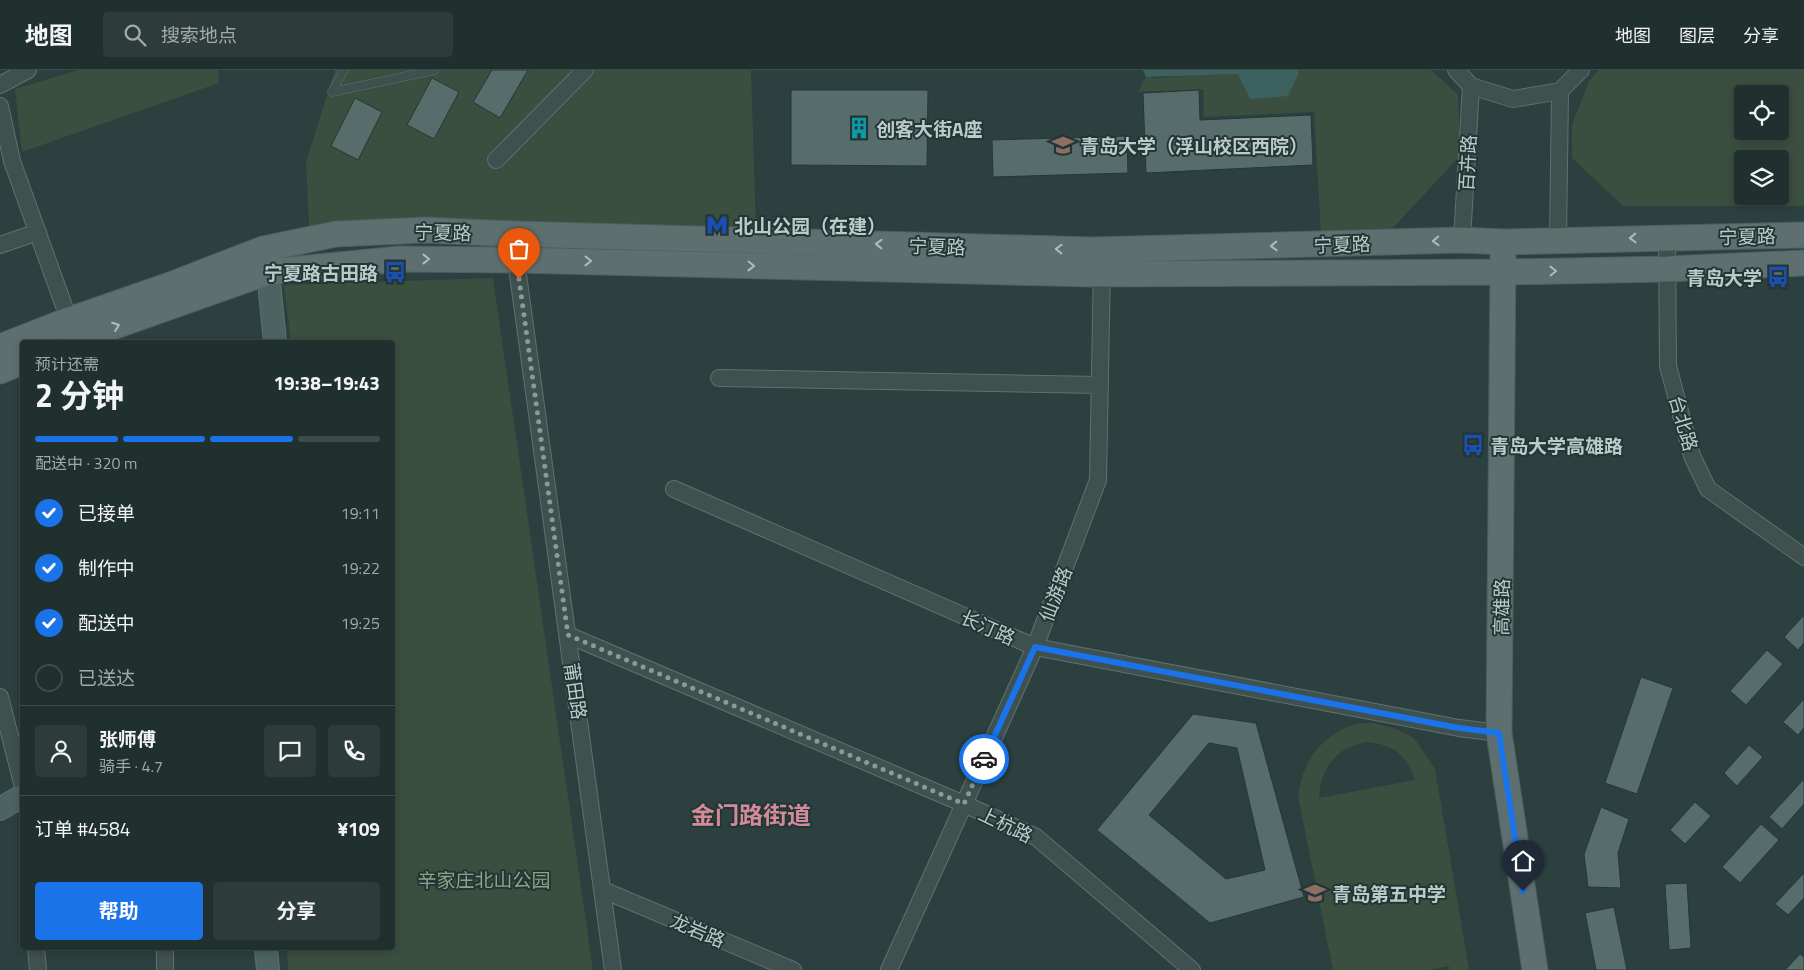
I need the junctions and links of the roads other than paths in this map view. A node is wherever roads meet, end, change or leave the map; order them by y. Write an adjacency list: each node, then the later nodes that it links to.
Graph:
1 (28, 70): 7 (street)
2 (344, 70): 3 (lane)
3 (434, 70)
4 (585, 70): 11 (street)
5 (1456, 70): 8 (street)
6 (1581, 70): 9 (street)
7 (0, 86)
8 (1471, 86): 9 (street); 16 (street, 百卉路)
9 (1560, 91): 17 (street)
10 (0, 106): 12 (street)
11 (496, 160)
12 (38, 232): 19 (street); 27 (street)
13 (517, 234): 20 (main road, 宁夏路, one-way to 13); 21 (main road, 宁夏路); 22 (street, 莆田路)
14 (1804, 235): 15 (main road, 宁夏路)
15 (1667, 237): 17 (main road, 宁夏路, one-way to 17); 24 (street, 台北路)
16 (1462, 240): 18 (main road, 宁夏路); 20 (main road, 宁夏路, one-way to 20)
17 (1558, 240): 18 (main road, 宁夏路)
18 (1503, 242): 25 (main road, 高雄路)
19 (0, 245)
20 (1101, 250): 26 (street, 仙游路)
21 (266, 260): 22 (main road, 宁夏路, one-way to 22); 27 (main road, 宁夏路); 29 (street)
22 (516, 260): 26 (main road, 宁夏路, one-way to 26); 38 (street, 莆田路)
23 (1804, 263): 24 (main road, 宁夏路)
24 (1666, 269): 25 (main road, 宁夏路, one-way to 24); 37 (street, 台北路)
25 (1504, 272): 26 (main road, 宁夏路); 41 (main road, 高雄路)
26 (1102, 274): 35 (street, 仙游路)
27 (71, 334): 28 (main road, 宁夏路)
28 (38, 340)
29 (275, 340)
30 (20, 343): 31 (main road, 宁夏路)
31 (0, 347)
32 (20, 363): 33 (main road)
33 (0, 370)
34 (719, 378): 35 (street)
35 (1100, 384): 39 (street, 仙游路)
36 (674, 489): 39 (street, 长汀路)
37 (1804, 557)
38 (568, 635): 44 (street, 上杭路); 46 (street, 莆田路)
39 (1035, 647): 41 (street, 长汀路); 44 (street, 仙游路)
40 (0, 697): 42 (street)
41 (1499, 733): 57 (main road, 高雄路)
42 (20, 775)
43 (20, 797): 45 (street)
44 (964, 804): 55 (street, 仙游路); 56 (street, 上杭路)
45 (0, 809)
46 (603, 890): 53 (street, 莆田路); 54 (street, 龙岩路)
47 (36, 950): 50 (street)
48 (165, 950): 51 (street)
49 (266, 950): 52 (street)
50 (38, 970)
51 (165, 970)
52 (268, 970)
53 (613, 970)
54 (793, 970)
55 (889, 970)
56 (1192, 970)
57 (1535, 970)

